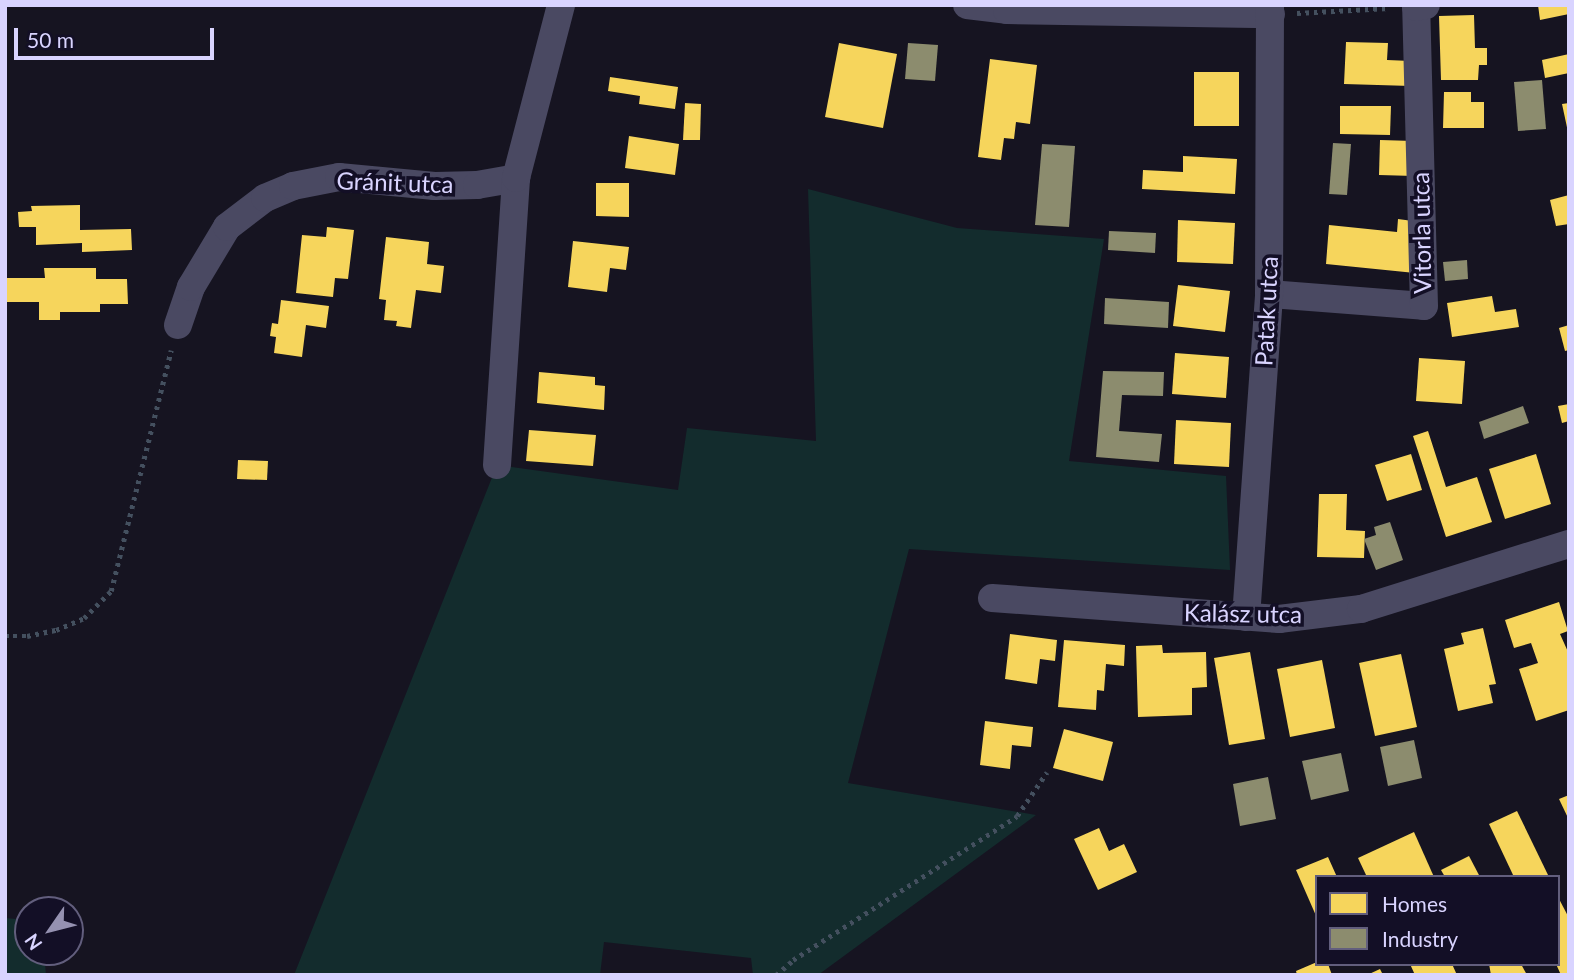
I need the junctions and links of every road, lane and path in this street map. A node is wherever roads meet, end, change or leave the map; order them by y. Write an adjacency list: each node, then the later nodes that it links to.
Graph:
1 (561, 5): 5 (street)
2 (967, 5): 4 (street)
3 (1421, 6): 4 (path); 6 (street, Vitorla utca)
4 (1271, 10): 6 (street, Patak utca)
5 (516, 178): 7 (street, Gránit utca); 8 (street)
6 (1269, 293): 11 (street, Patak utca)
7 (178, 325): 12 (path)
8 (497, 465)
9 (1569, 544): 11 (street, Kalász utca)
10 (992, 598): 11 (street, Kalász utca)
11 (1246, 617)
12 (5, 636)
13 (1047, 772): 14 (path)
14 (776, 975)

